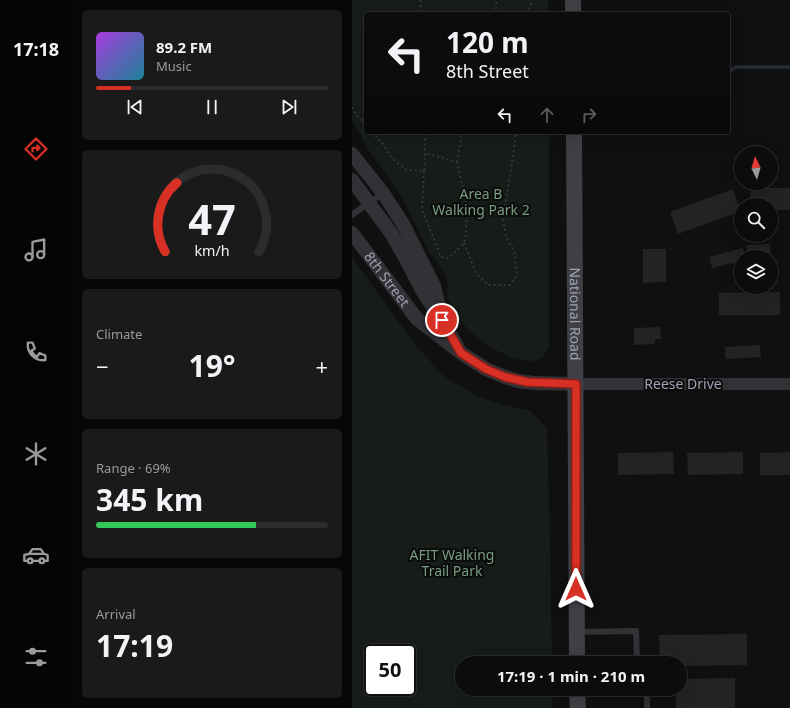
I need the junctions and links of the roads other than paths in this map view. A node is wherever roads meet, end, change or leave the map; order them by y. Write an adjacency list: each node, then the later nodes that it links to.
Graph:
1 (573, 0): 2 (main road)
2 (573, 12)
3 (574, 134): 13 (main road, National Road)
4 (352, 154): 8 (street)
5 (352, 167): 8 (street)
6 (352, 180): 8 (street)
7 (352, 191): 8 (street)
8 (373, 200): 9 (lane); 11 (street); 11 (street)
9 (352, 215)
10 (352, 233): 12 (street, 8th Street)
11 (442, 320): 12 (street, 8th Street)
12 (461, 353): 13 (street, 8th Street)
13 (576, 384): 14 (street, Reese Drive); 15 (main road, National Road)
14 (790, 384)
15 (576, 632): 16 (main road, National Road); 17 (lane)
16 (577, 656)
17 (637, 656)
18 (578, 696): 20 (main road)
19 (647, 696): 21 (lane)
20 (578, 708)
21 (647, 708)

